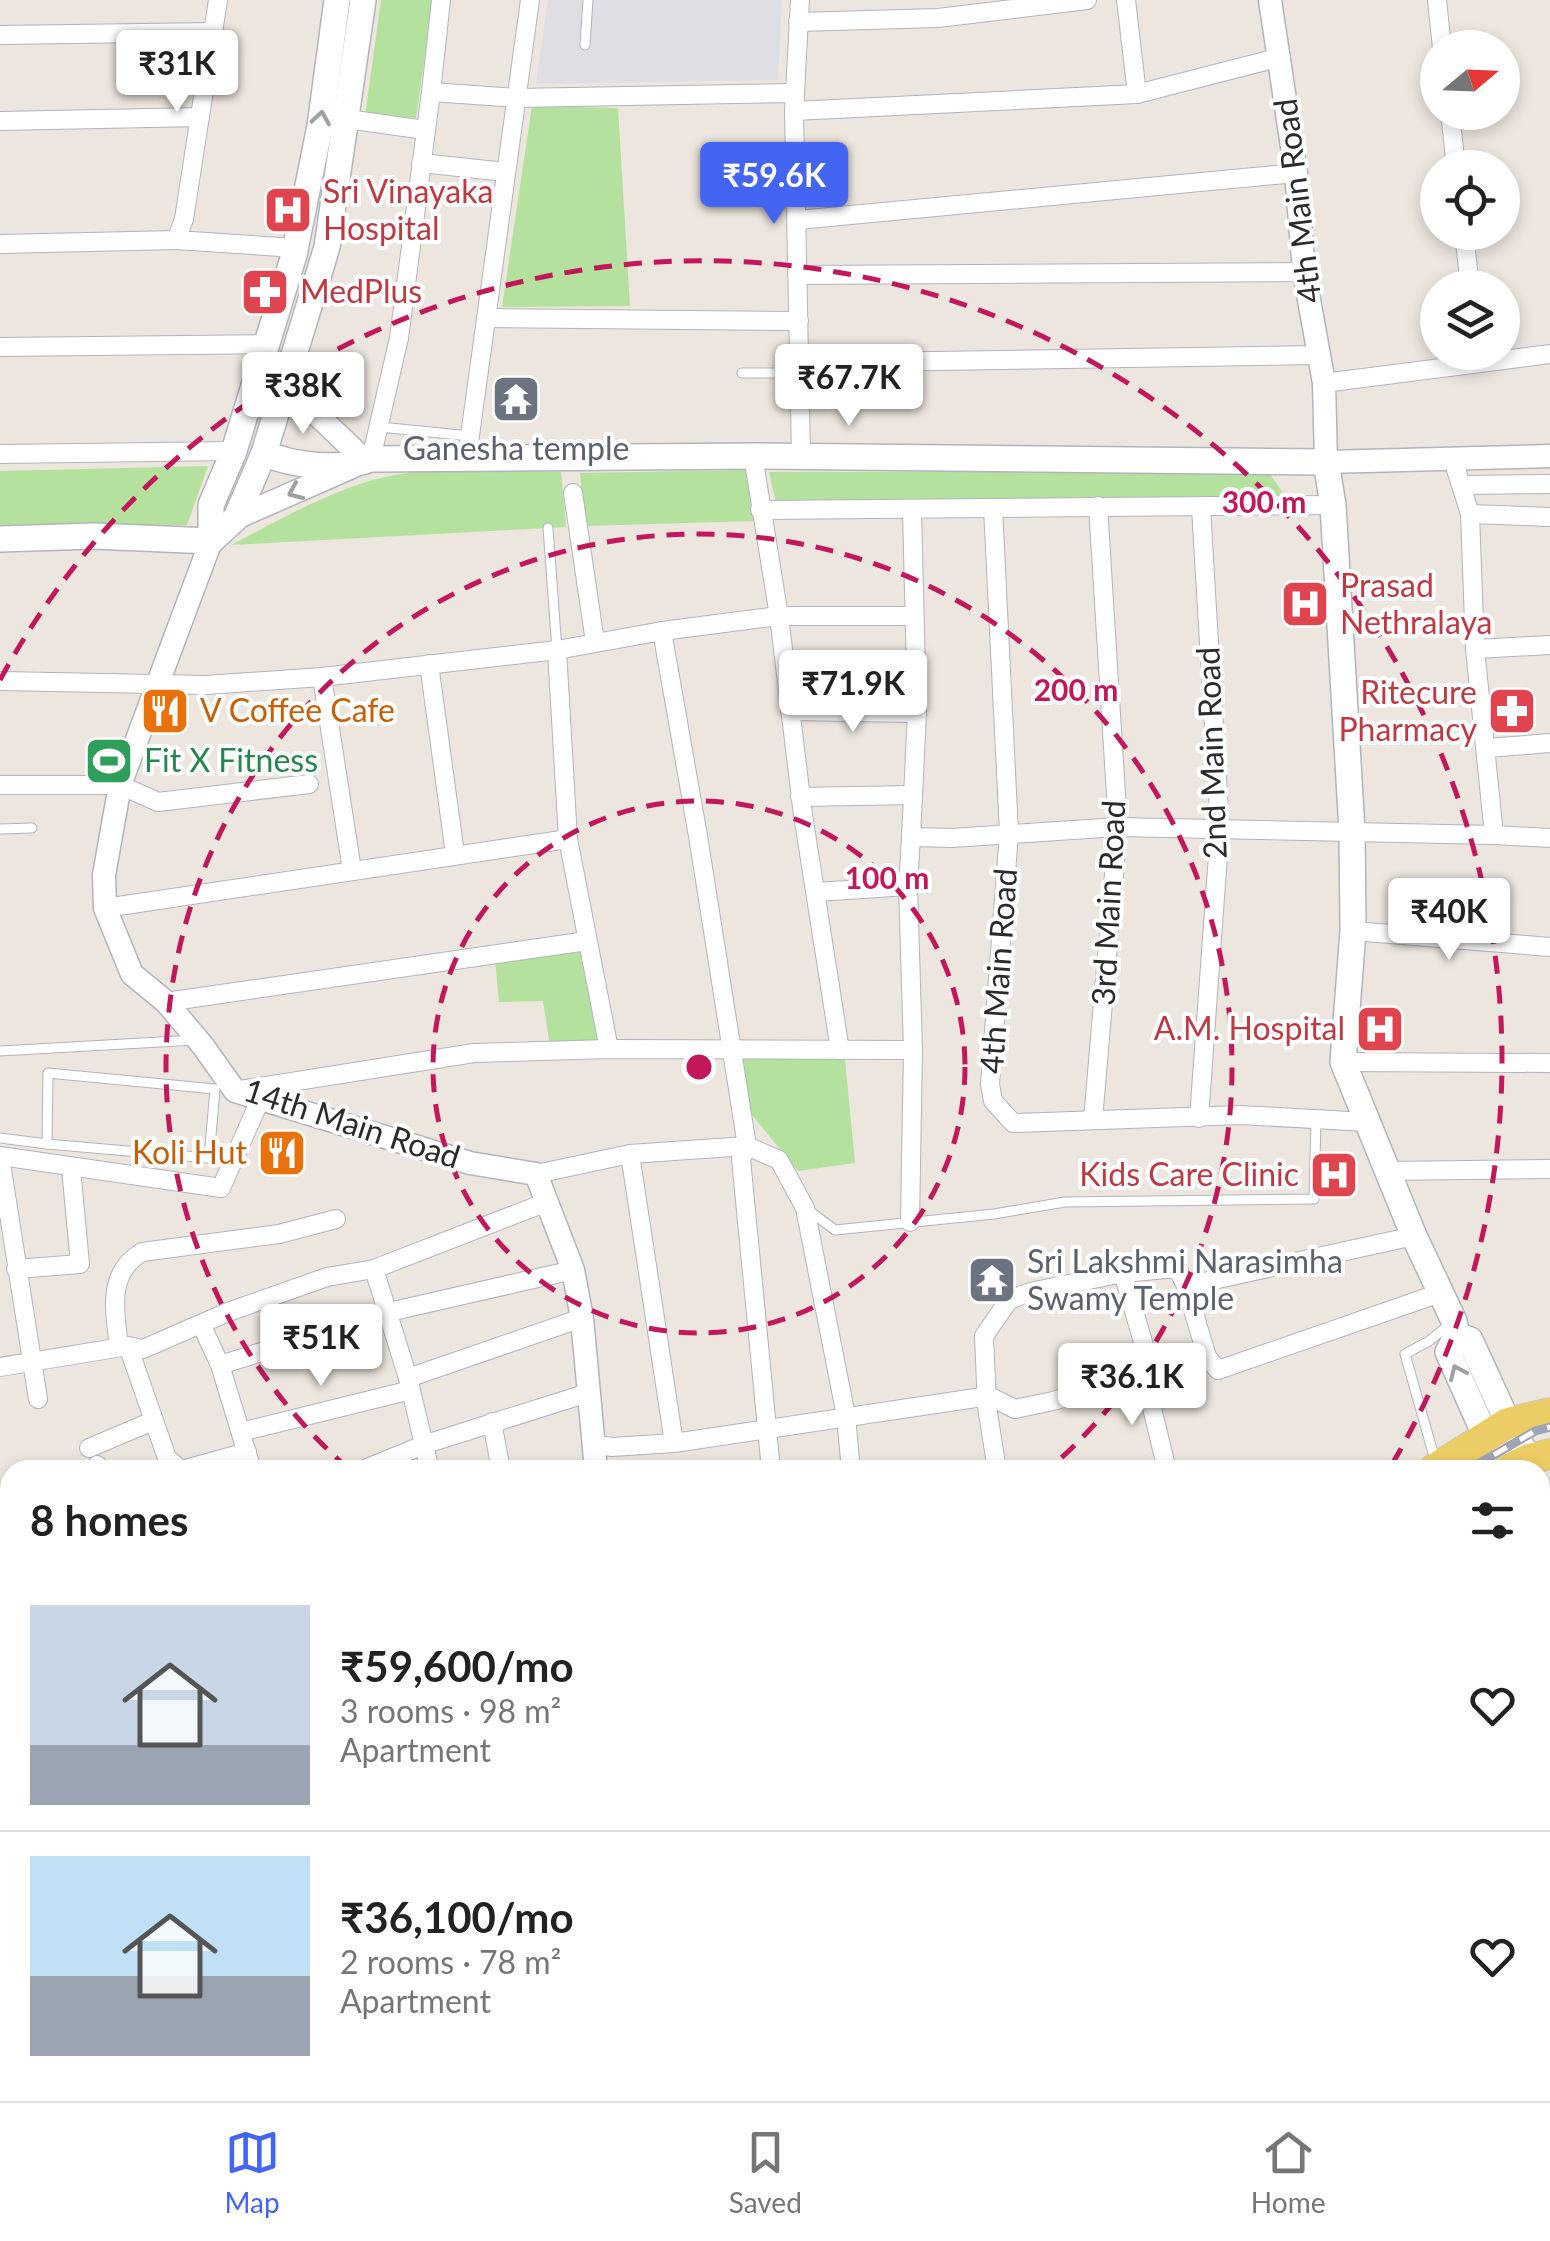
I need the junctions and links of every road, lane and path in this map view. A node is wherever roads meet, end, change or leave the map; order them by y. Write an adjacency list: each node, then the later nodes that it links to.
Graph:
1 (218, 0): 16 (street)
2 (338, 0): 34 (main road, one-way to 2)
3 (363, 0): 25 (main road)
4 (441, 0): 20 (street)
5 (530, 0): 22 (street)
6 (588, 0): 18 (lane)
7 (800, 0): 14 (street)
8 (1088, 0): 12 (street)
9 (1126, 0): 21 (street)
10 (1270, 0): 19 (street, 4th Main Road)
11 (1437, 0): 15 (street)
12 (1039, 3): 13 (street)
13 (937, 9): 14 (street)
14 (798, 22): 23 (street)
15 (1440, 30)
16 (214, 32): 17 (street); 24 (street)
17 (0, 35)
18 (584, 45)
19 (1281, 57): 21 (street); 30 (street, 4th Main Road)
20 (431, 92): 22 (street); 27 (street)
21 (1137, 94): 23 (street)
22 (516, 98): 23 (street); 29 (street)
23 (794, 102): 31 (street)
24 (200, 117): 26 (street); 32 (street)
25 (347, 119): 27 (street); 47 (main road)
26 (0, 121)
27 (426, 130): 28 (street)
28 (421, 163): 29 (street); 49 (street)
29 (506, 172): 37 (street)
30 (1296, 173): 31 (street); 35 (street, 4th Main Road)
31 (798, 220): 36 (street)
32 (176, 240): 33 (street); 34 (street)
33 (0, 244)
34 (296, 248): 39 (main road)
35 (1304, 272): 36 (street); 43 (street, 4th Main Road)
36 (797, 275): 38 (street)
37 (486, 318): 38 (street); 50 (street)
38 (799, 320): 45 (street)
39 (269, 344): 40 (street); 51 (main road)
40 (0, 347)
41 (1550, 354): 42 (street)
42 (1520, 355)
43 (1319, 356): 45 (street); 48 (street, 4th Main Road)
44 (1420, 367): 48 (street)
45 (800, 368): 46 (lane); 55 (street)
46 (742, 373)
47 (286, 384): 52 (main road); 57 (street)
48 (1324, 384): 59 (street, 4th Main Road)
49 (380, 427): 50 (lane); 57 (street)
50 (468, 447): 54 (main road); 57 (main road)
51 (234, 451): 52 (main road); 53 (street); 74 (main road)
52 (264, 453): 57 (main road); 71 (main road)
53 (0, 454)
54 (753, 456): 55 (main road); 67 (street)
55 (802, 456): 59 (main road)
56 (1550, 456): 58 (street)
57 (361, 459): 71 (street, one-way to 71)
58 (1454, 460): 59 (street); 61 (street)
59 (1326, 462): 63 (main road)
60 (1546, 484): 61 (street); 70 (street)
61 (1461, 485): 69 (street)
62 (573, 493): 78 (street)
63 (1333, 504): 66 (street); 99 (main road)
64 (1098, 506): 65 (street); 66 (street); 95 (street, 3rd Main Road)
65 (992, 508): 68 (street); 100 (street, 4th Main Road)
66 (1200, 508): 97 (street, 2nd Main Road)
67 (760, 510): 68 (street); 75 (street)
68 (912, 510): 76 (street)
69 (1470, 514): 70 (street); 80 (street)
70 (1547, 517)
71 (236, 518): 74 (main road)
72 (548, 528): 81 (lane)
73 (0, 539): 74 (main road)
74 (212, 540): 85 (street, 14th Main Road)
75 (779, 616): 76 (street); 77 (street); 86 (street)
76 (913, 616): 87 (street)
77 (662, 631): 78 (street); 115 (street)
78 (595, 642): 81 (street)
79 (1550, 645): 80 (street)
80 (1476, 649): 89 (street)
81 (557, 650): 82 (street); 104 (street)
82 (429, 664): 83 (street); 105 (street)
83 (322, 677): 85 (street); 106 (street)
84 (0, 681): 85 (street)
85 (156, 683): 92 (street, 14th Main Road)
86 (790, 712): 87 (street); 93 (street)
87 (917, 712): 94 (street)
88 (1550, 743): 89 (street)
89 (1488, 748): 101 (street)
90 (308, 784): 92 (street)
91 (0, 785): 92 (street)
92 (120, 785): 109 (street, 14th Main Road)
93 (800, 796): 94 (street); 108 (street)
94 (914, 796): 102 (street)
95 (1118, 827): 97 (street); 100 (street); 126 (street, 3rd Main Road)
96 (32, 828): 98 (lane)
97 (1220, 828): 99 (street); 124 (street, 2nd Main Road)
98 (0, 829)
99 (1352, 831): 101 (street); 110 (main road)
100 (1009, 833): 102 (street); 126 (street, 4th Main Road)
101 (1494, 835): 103 (street)
102 (911, 837): 107 (street)
103 (1550, 838)
104 (568, 839): 105 (street); 111 (street)
105 (455, 854): 106 (street)
106 (352, 870): 109 (street)
107 (908, 886): 108 (street); 118 (street)
108 (818, 892): 117 (street)
109 (105, 908): 113 (street, 14th Main Road)
110 (1353, 931): 112 (street); 120 (main road)
111 (587, 941): 113 (street); 116 (street)
112 (1550, 947)
113 (166, 1002): 114 (street, 14th Main Road)
114 (197, 1039): 119 (lane); 122 (street, 14th Main Road)
115 (732, 1049): 116 (street); 117 (street); 130 (street)
116 (609, 1050): 122 (street)
117 (840, 1050): 118 (street)
118 (913, 1050): 142 (street)
119 (0, 1052)
120 (1343, 1062): 121 (street); 127 (main road)
121 (1550, 1063)
122 (235, 1091): 123 (street, 14th Main Road)
123 (261, 1098): 134 (street); 138 (street, 14th Main Road)
124 (1198, 1118): 125 (street, 4th Main Road); 126 (street, 4th Main Road)
125 (1316, 1118): 127 (street, 4th Main Road); 142 (lane)
126 (1093, 1120)
127 (1367, 1122): 137 (main road)
128 (0, 1138): 129 (lane)
129 (48, 1144): 133 (lane); 133 (lane)
130 (747, 1146): 131 (street); 140 (street); 168 (street)
131 (630, 1154): 138 (street); 171 (street)
132 (0, 1156): 135 (street); 145 (street)
133 (209, 1158): 134 (lane)
134 (234, 1160): 135 (street)
135 (71, 1168): 145 (street)
136 (1550, 1169): 137 (street)
137 (1387, 1170): 143 (main road)
138 (536, 1174): 139 (street)
139 (547, 1202): 144 (street); 146 (street)
140 (806, 1208): 142 (lane); 165 (street)
141 (336, 1219): 154 (street)
142 (910, 1222)
143 (1414, 1236): 148 (street); 149 (main road)
144 (374, 1268): 150 (street); 152 (street)
145 (16, 1269): 156 (street)
146 (573, 1270): 150 (street); 151 (street)
147 (1123, 1272): 148 (street); 159 (street); 162 (street)
148 (1186, 1286): 155 (street)
149 (1440, 1293): 153 (main road); 155 (street)
150 (388, 1312): 157 (street); 160 (street)
151 (582, 1318): 160 (street); 161 (street)
152 (202, 1326): 154 (street); 157 (street)
153 (1456, 1328): 169 (main road); 185 (lane)
154 (124, 1347): 156 (street); 166 (street)
155 (1206, 1357): 159 (street)
156 (32, 1362): 158 (street); 163 (street)
157 (220, 1365): 170 (street)
158 (0, 1367)
159 (1148, 1374): 162 (street); 184 (street)
160 (410, 1384): 170 (street); 172 (street)
161 (588, 1393): 167 (street); 173 (street)
162 (989, 1396): 165 (street); 183 (street)
163 (38, 1399)
164 (1550, 1413): 169 (main road)
165 (846, 1416): 168 (street); 182 (street)
166 (153, 1421): 174 (street); 175 (street)
167 (492, 1422): 172 (street); 179 (street)
168 (768, 1428): 171 (street); 181 (street)
169 (1496, 1429): 186 (main road); 187 (main road)
170 (241, 1432): 176 (street)
171 (674, 1443): 173 (street)
172 (426, 1444): 177 (street); 178 (street)
173 (593, 1444): 180 (street)
174 (96, 1460)
175 (170, 1460)
176 (250, 1460)
177 (389, 1460)
178 (428, 1460)
179 (499, 1460)
180 (595, 1460)
181 (770, 1460)
182 (850, 1460)
183 (995, 1460)
184 (1165, 1460)
185 (1433, 1460)
186 (1449, 1460)
187 (1522, 1460)

